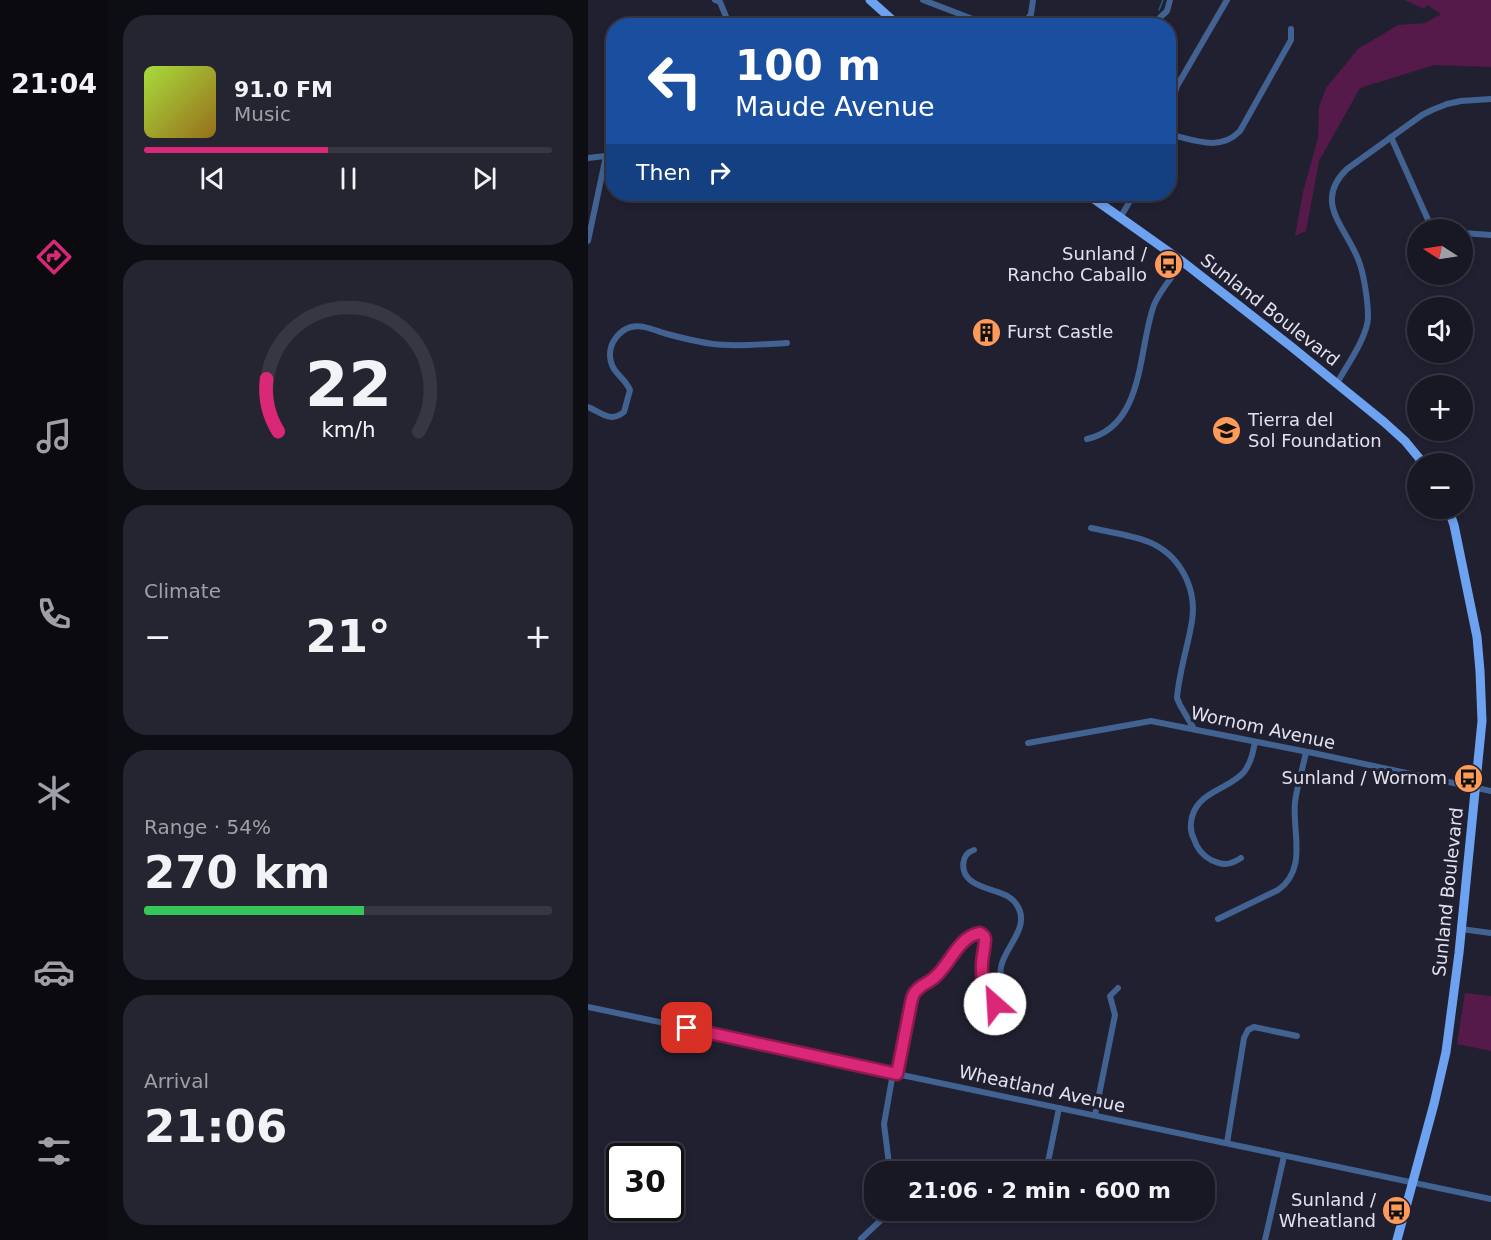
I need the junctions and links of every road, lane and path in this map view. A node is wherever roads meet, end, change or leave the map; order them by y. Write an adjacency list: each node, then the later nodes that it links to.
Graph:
1 (923, 0): 9 (street)
2 (1033, 0): 10 (street)
3 (1170, 0): 11 (street)
4 (1227, 0): 13 (street)
5 (718, 1): 7 (street)
6 (874, 1): 8 (main road)
7 (726, 18)
8 (891, 18)
9 (970, 18)
10 (1028, 18)
11 (1160, 18)
12 (1291, 29): 15 (street)
13 (1176, 90)
14 (1491, 99): 16 (street)
15 (1176, 136)
16 (1391, 137): 22 (street); 28 (street)
17 (606, 156): 18 (street); 25 (street)
18 (588, 158)
19 (1097, 201): 21 (main road, Sunland Boulevard)
20 (1130, 201): 21 (street)
21 (1120, 218): 26 (main road, Sunland Boulevard)
22 (1428, 219)
23 (1473, 233): 24 (street)
24 (1491, 235)
25 (588, 241)
26 (1183, 262): 28 (main road, Sunland Boulevard); 30 (street)
27 (787, 343): 29 (street)
28 (1337, 383): 31 (main road, Sunland Boulevard)
29 (588, 407)
30 (1087, 439)
31 (1415, 453)
32 (1452, 519): 38 (main road, Sunland Boulevard)
33 (1090, 528): 34 (street)
34 (1194, 729): 35 (street, Wornom Avenue); 36 (street, Wornom Avenue)
35 (1255, 742): 37 (street, Wornom Avenue); 41 (street)
36 (1028, 743)
37 (1306, 752): 38 (street, Wornom Avenue); 42 (street)
38 (1476, 788): 39 (street, Wornom Avenue); 43 (main road, Sunland Boulevard)
39 (1491, 792)
40 (975, 850): 48 (street)
41 (1241, 858)
42 (1218, 919)
43 (1461, 929): 44 (street); 55 (main road, Sunland Boulevard)
44 (1491, 933)
45 (1118, 988): 50 (street)
46 (588, 1007): 48 (street, Wheatland Avenue)
47 (1297, 1036): 51 (street)
48 (895, 1074): 49 (street, Wheatland Avenue); 53 (street)
49 (1059, 1108): 50 (street, Wheatland Avenue); 54 (street)
50 (1095, 1115): 51 (street, Wheatland Avenue)
51 (1227, 1143): 52 (street, Wheatland Avenue)
52 (1284, 1156): 55 (street, Wheatland Avenue); 59 (street)
53 (889, 1161)
54 (1048, 1161)
55 (1412, 1182): 56 (street, Wheatland Avenue); 60 (main road, Sunland Boulevard)
56 (1491, 1199)
57 (879, 1221): 58 (street)
58 (861, 1239)
59 (1265, 1240)
60 (1397, 1240)

